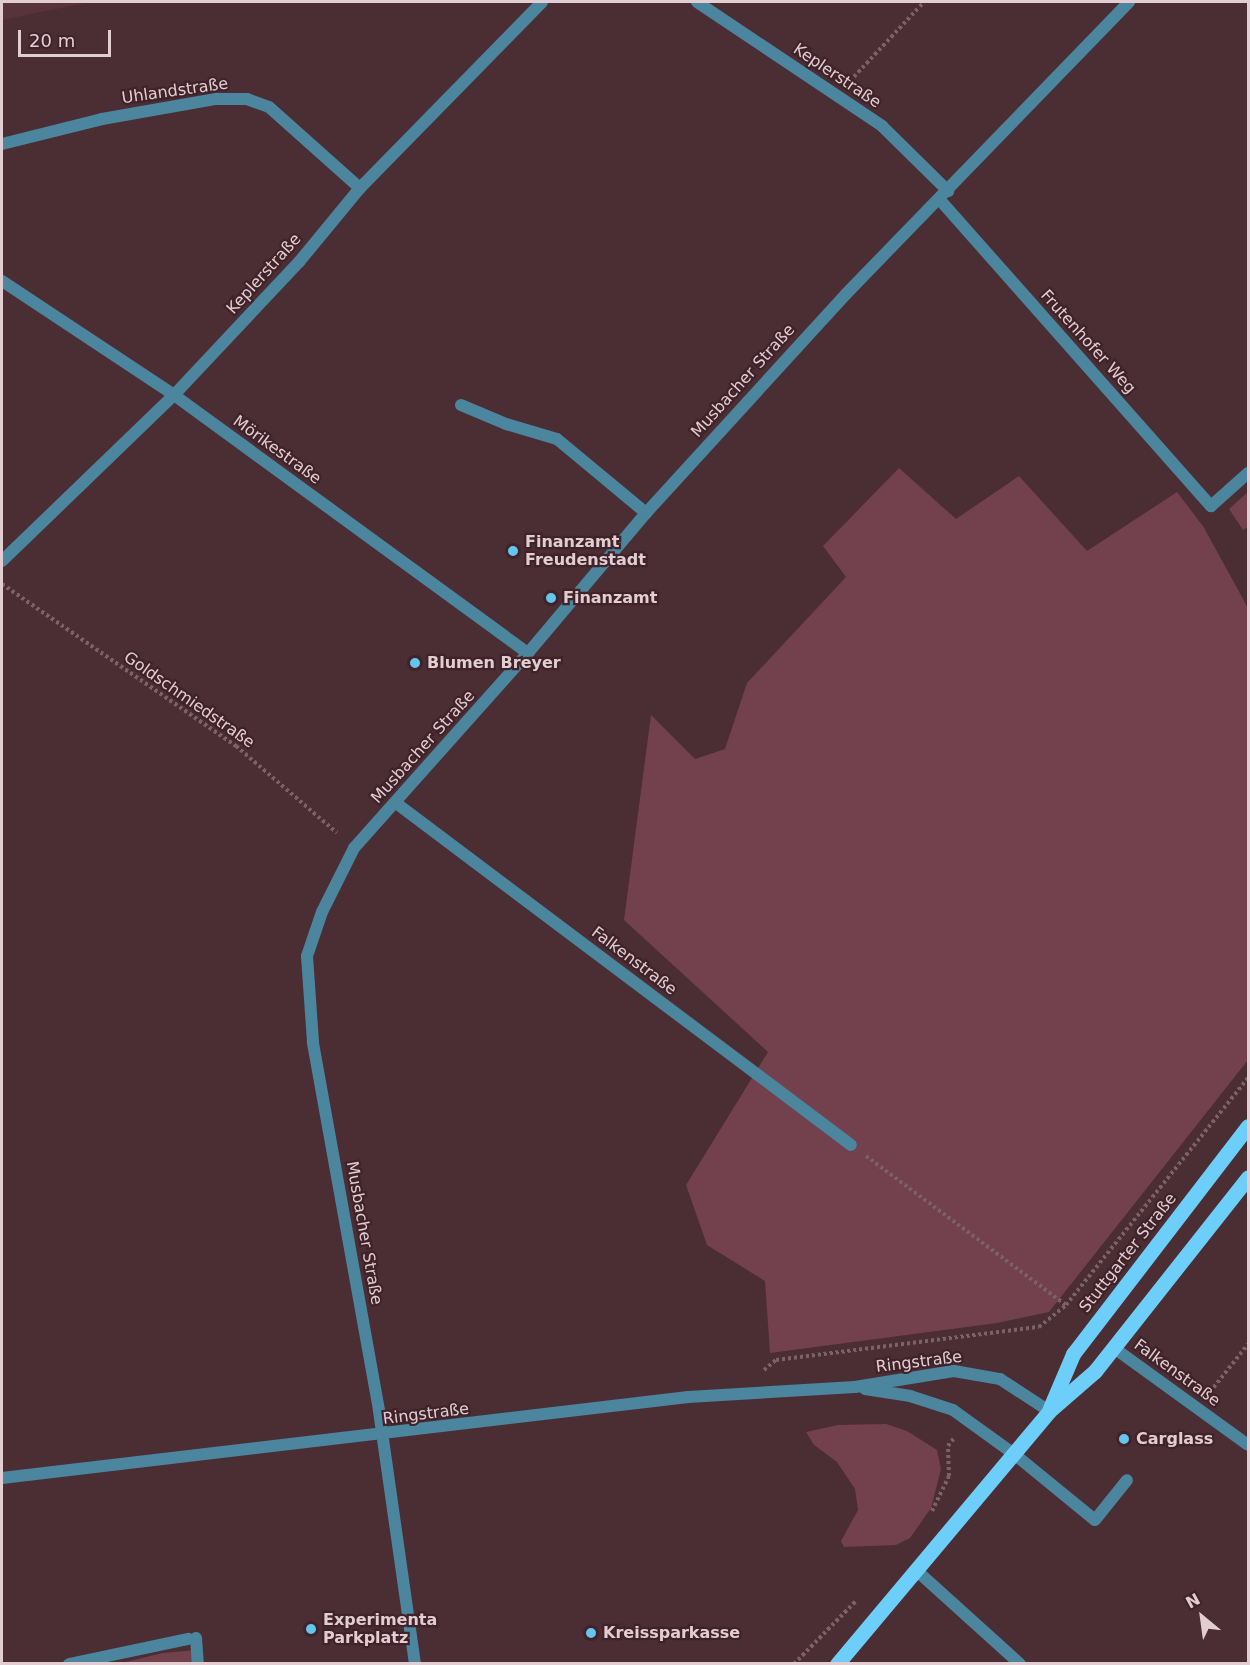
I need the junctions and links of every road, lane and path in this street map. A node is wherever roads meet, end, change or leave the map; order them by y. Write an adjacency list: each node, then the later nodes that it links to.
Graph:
1 (542, 2): 7 (street, Keplerstraße)
2 (697, 2): 5 (street, Keplerstraße)
3 (924, 2): 5 (path)
4 (1129, 2): 8 (street, Musbacher Straße)
5 (838, 94): 8 (street, Keplerstraße)
6 (2, 144): 7 (street, Uhlandstraße)
7 (360, 188): 10 (street, Keplerstraße)
8 (944, 196): 12 (street, Frutenhofer Weg); 13 (street, Musbacher Straße)
9 (2, 281): 10 (street, Mörikestraße)
10 (174, 395): 14 (street, Keplerstraße); 16 (street, Mörikestraße)
11 (461, 405): 13 (street)
12 (1248, 473)
13 (646, 513): 16 (street, Musbacher Straße)
14 (2, 561)
15 (2, 583): 18 (path, Goldschmiedstraße)
16 (528, 653): 17 (street, Musbacher Straße)
17 (396, 803): 18 (street, Musbacher Straße); 21 (street, Falkenstraße)
18 (354, 848): 31 (street, Musbacher Straße)
19 (1248, 1078): 23 (path)
20 (1248, 1126): 29 (main road, Stuttgarter Straße)
21 (851, 1145): 23 (path)
22 (1248, 1177): 25 (main road, Stuttgarter Straße)
23 (1066, 1305): 26 (path)
24 (1248, 1344): 28 (path)
25 (1114, 1348): 28 (street, Falkenstraße); 29 (main road, Stuttgarter Straße)
26 (776, 1360)
27 (855, 1387): 29 (street, Ringstraße); 30 (street, Ringstraße); 31 (street, Ringstraße)
28 (1196, 1408): 32 (street, Falkenstraße)
29 (1049, 1411): 33 (main road, Stuttgarter Straße)
30 (967, 1420): 33 (street, Ringstraße); 36 (path)
31 (382, 1435): 34 (street, Ringstraße); 41 (street, Musbacher Straße)
32 (1248, 1446)
33 (1014, 1455): 35 (street, Ringstraße); 37 (main road, Stuttgarter Straße)
34 (2, 1478)
35 (1127, 1480)
36 (928, 1518)
37 (916, 1570): 43 (main road, Stuttgarter Straße); 44 (street)
38 (864, 1592): 42 (path)
39 (69, 1664): 40 (street)
40 (198, 1664)
41 (415, 1664)
42 (794, 1664)
43 (837, 1664)
44 (1020, 1664)

